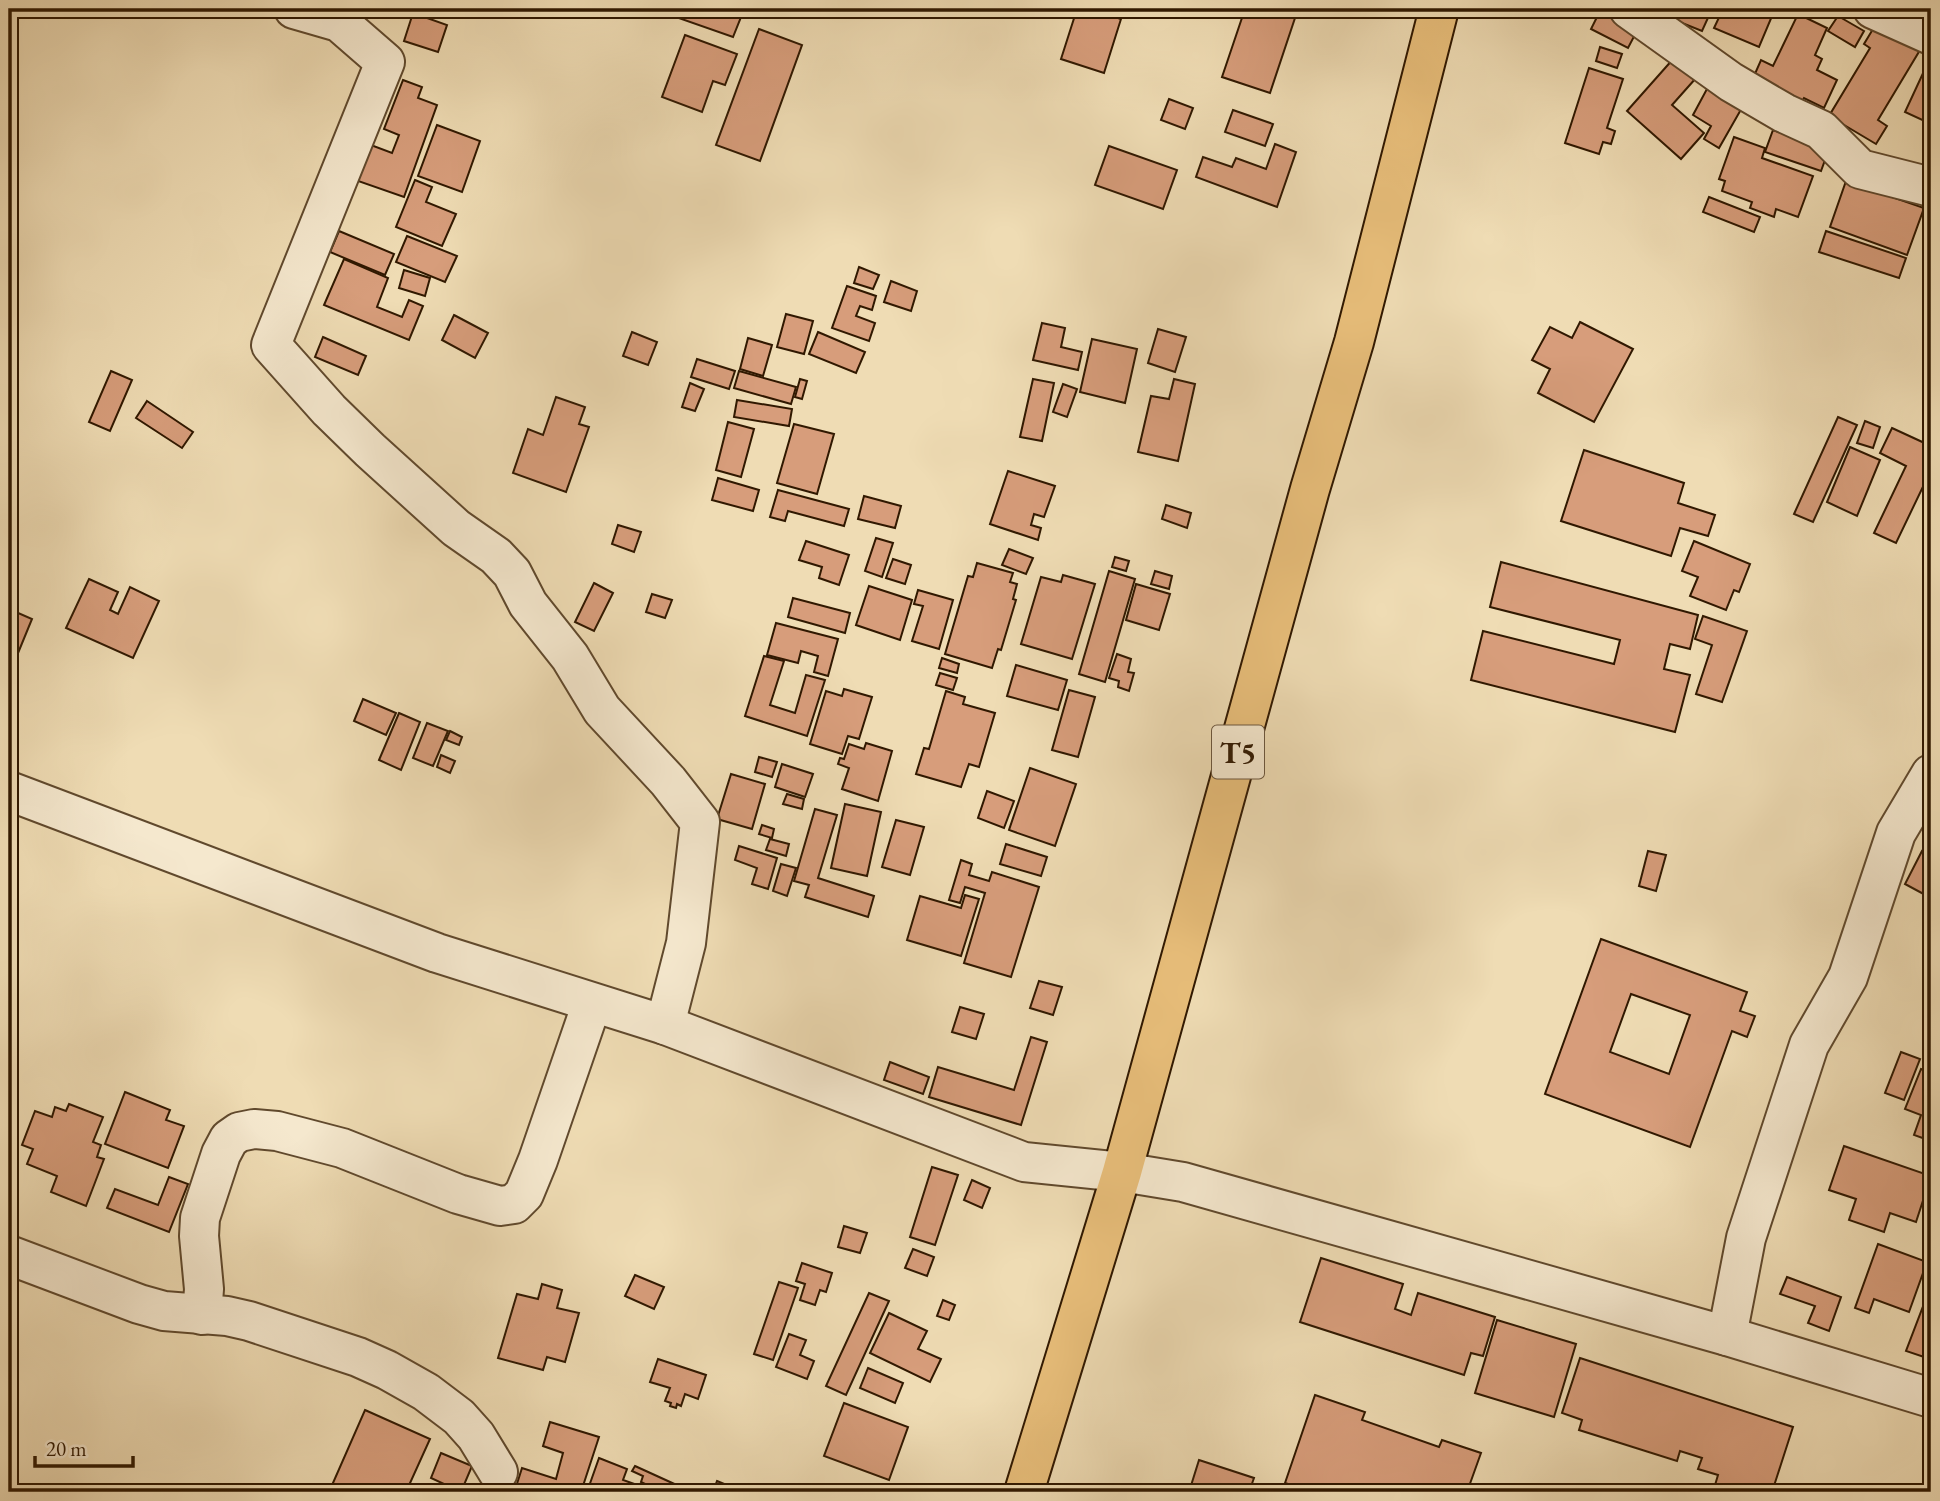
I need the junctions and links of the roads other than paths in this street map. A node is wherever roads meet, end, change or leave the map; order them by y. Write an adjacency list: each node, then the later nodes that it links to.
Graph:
1 (294, 9): 10 (street)
2 (1438, 9): 11 (highway, T5)
3 (1629, 9): 6 (street)
4 (1873, 9): 5 (street)
5 (1931, 35)
6 (1931, 187)
7 (1931, 774): 14 (street)
8 (9, 791): 9 (street)
9 (592, 1003): 10 (street); 13 (street)
10 (665, 1025): 11 (street)
11 (1122, 1172): 14 (street); 17 (highway, T5)
12 (9, 1255): 13 (street)
13 (202, 1315): 16 (street)
14 (1727, 1336): 15 (street)
15 (1931, 1398)
16 (498, 1472)
17 (1024, 1492)

